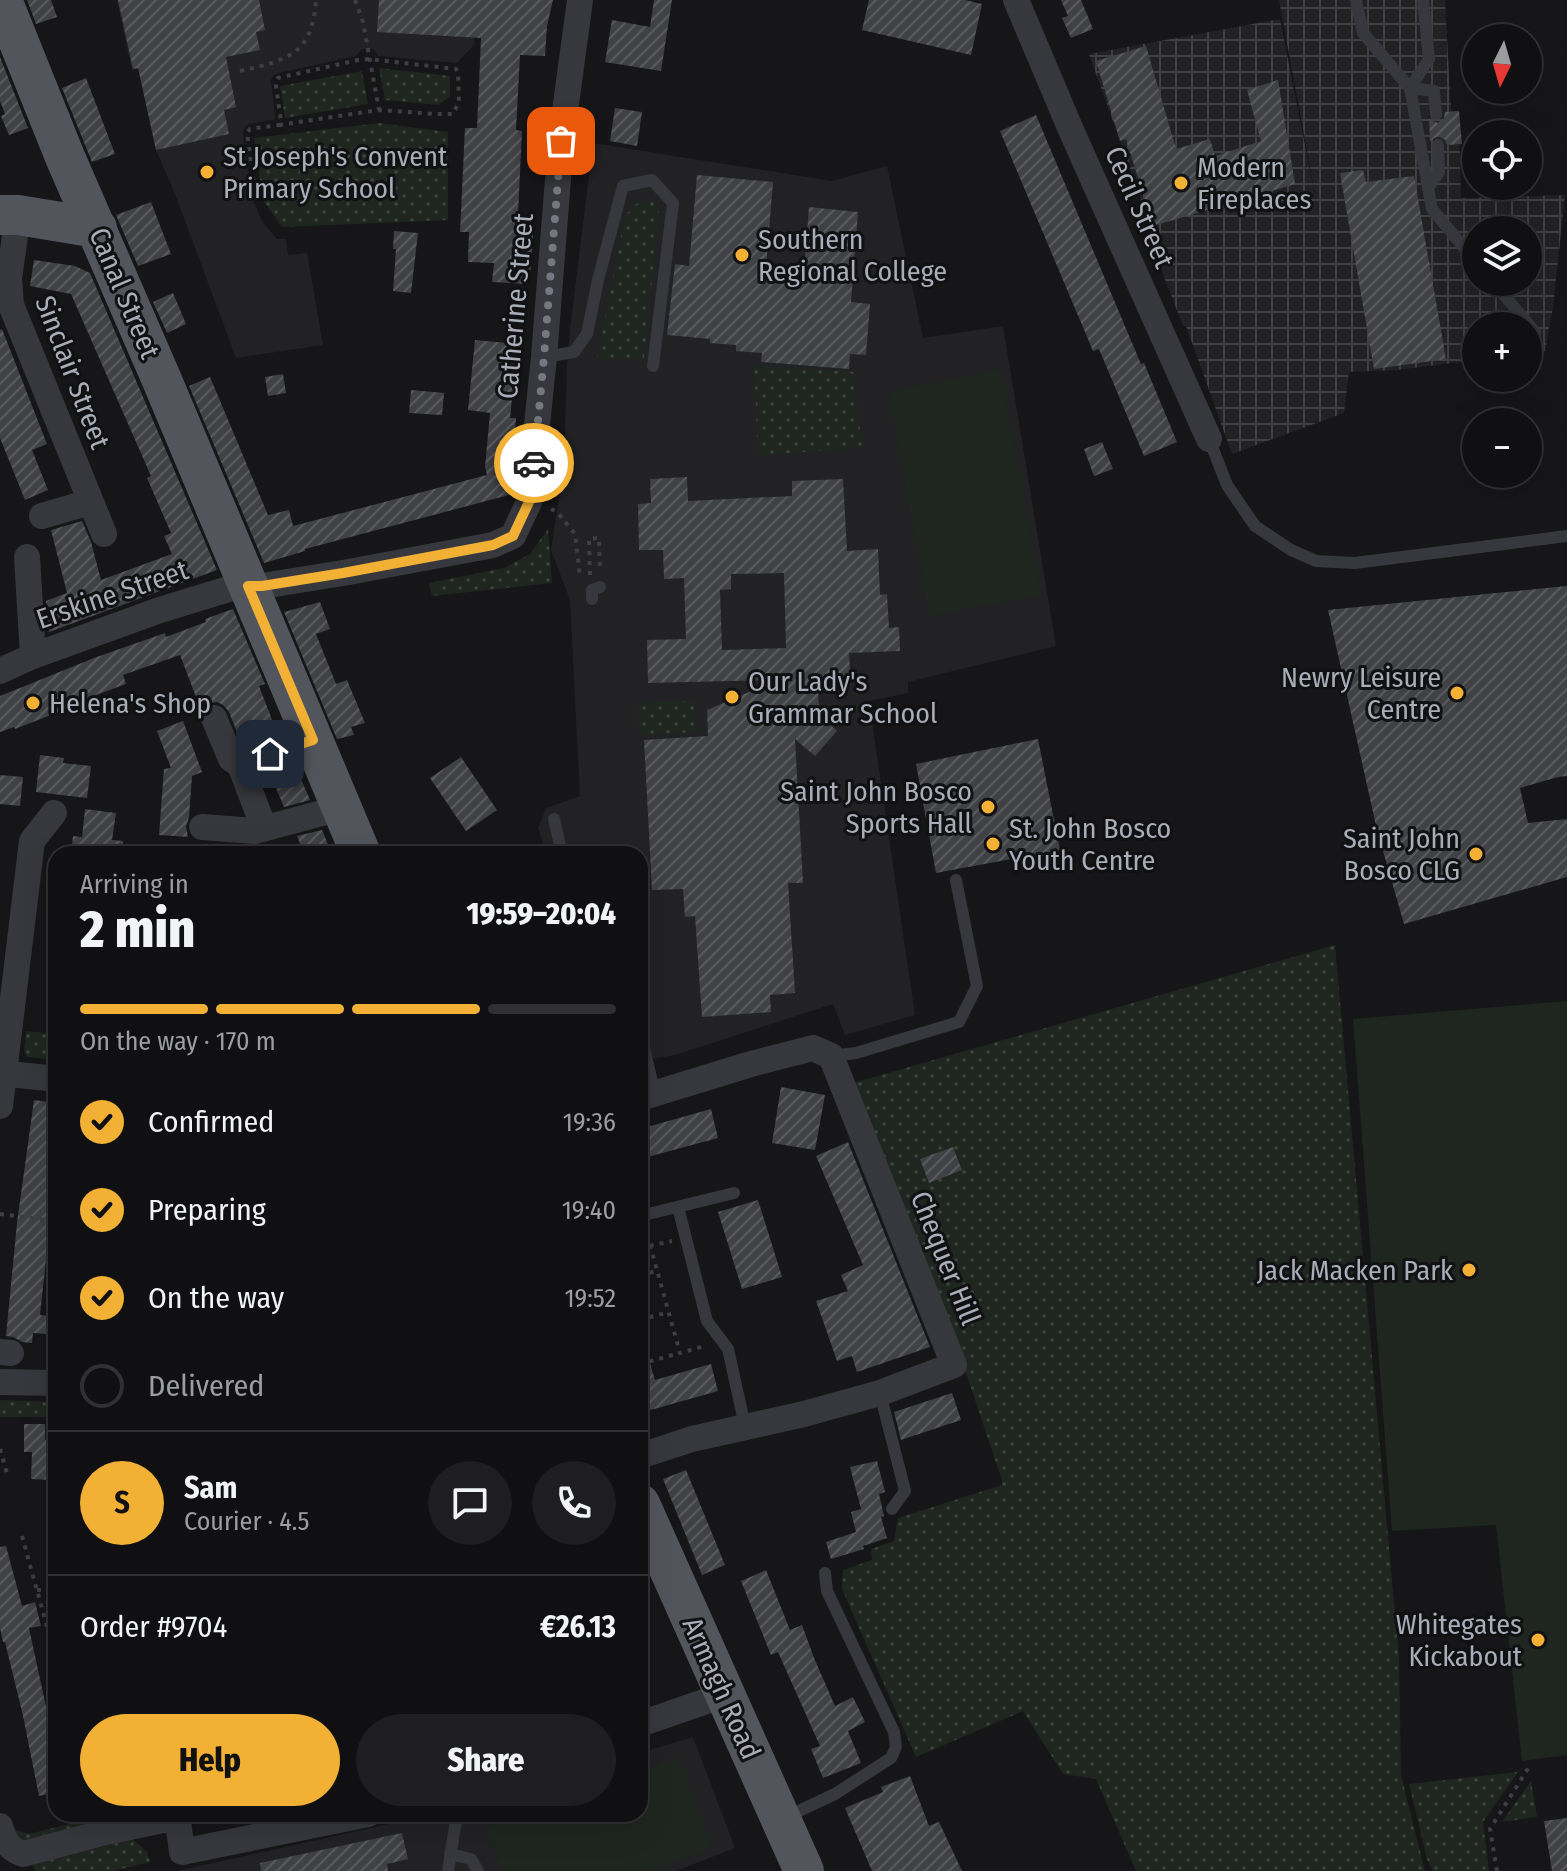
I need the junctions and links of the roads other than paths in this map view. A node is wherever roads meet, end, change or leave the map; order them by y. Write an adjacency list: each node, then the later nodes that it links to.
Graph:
1 (2, 0): 11 (main road, Canal Street)
2 (580, 0): 16 (street, Catherine Street)
3 (1016, 0): 18 (street, Cecil Street)
4 (1356, 0): 6 (lane)
5 (1423, 0): 6 (lane)
6 (1410, 88): 7 (lane); 9 (lane)
7 (1436, 114)
8 (1438, 145): 9 (lane)
9 (1428, 188): 12 (lane)
10 (9, 215): 11 (main road); 14 (street, Sinclair Street)
11 (97, 228): 24 (main road, Canal Street)
12 (1462, 245)
13 (1505, 296): 15 (lane)
14 (6, 305): 19 (street, Sinclair Street)
15 (1518, 312)
16 (544, 357): 17 (lane); 24 (street, Catherine Street)
17 (653, 366)
18 (1209, 439): 22 (lane)
19 (90, 502): 20 (street); 21 (street, Sinclair Street)
20 (42, 516)
21 (104, 534)
22 (1567, 536)
23 (27, 557): 27 (street)
24 (248, 586): 27 (street, Erskine Street); 30 (main road)
25 (600, 587): 26 (lane)
26 (592, 599)
27 (33, 656): 28 (street, Erskine Street)
28 (0, 671)
29 (214, 718): 31 (street)
30 (313, 740): 31 (street); 32 (main road)
31 (240, 765): 35 (street)
32 (341, 808): 36 (street); 37 (main road)
33 (54, 813): 41 (street)
34 (554, 819): 38 (lane)
35 (261, 820)
36 (202, 827)
37 (358, 846)
38 (560, 846)
39 (956, 880): 40 (lane)
40 (831, 1056): 43 (street); 50 (street, Chequer Hill)
41 (2, 1073): 42 (street); 44 (street)
42 (48, 1078)
43 (648, 1096)
44 (0, 1106)
45 (734, 1193): 46 (lane)
46 (678, 1207): 47 (lane); 51 (lane)
47 (648, 1214)
48 (0, 1382): 49 (street)
49 (48, 1383)
50 (880, 1393): 51 (street, Chequer Hill); 53 (lane)
51 (745, 1426): 52 (street, Chequer Hill)
52 (648, 1453)
53 (892, 1509)
54 (648, 1522): 56 (main road, Armagh Road)
55 (825, 1573): 58 (lane)
56 (724, 1695): 57 (street); 58 (main road, Armagh Road)
57 (648, 1721)
58 (781, 1819): 67 (main road, Armagh Road)
59 (150, 1822): 63 (street)
60 (178, 1822): 61 (street)
61 (329, 1822)
62 (456, 1822): 64 (lane)
63 (0, 1826)
64 (450, 1854): 65 (lane); 66 (lane)
65 (448, 1871)
66 (478, 1871)
67 (804, 1871)

